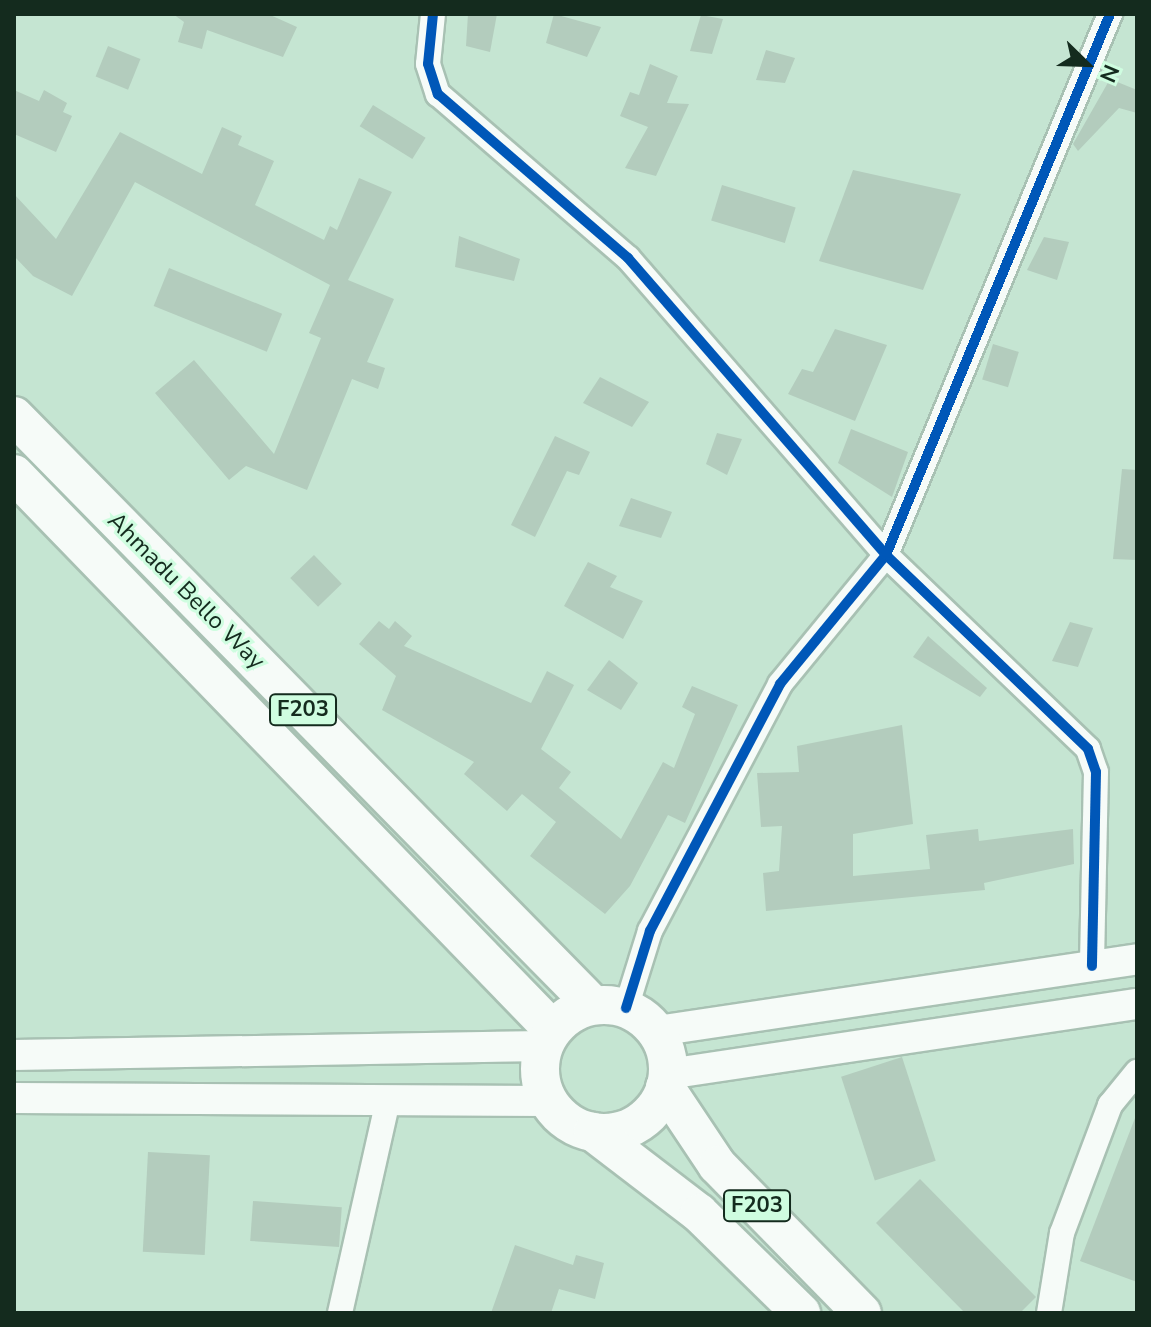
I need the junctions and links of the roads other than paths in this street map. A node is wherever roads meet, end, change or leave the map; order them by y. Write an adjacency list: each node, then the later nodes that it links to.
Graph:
1 (433, 14): 5 (street)
2 (1110, 14): 5 (street)
3 (14, 416): 9 (main road, Ahmadu Bello Way / F203)
4 (14, 474): 11 (main road, F203)
5 (886, 555): 7 (street); 9 (street)
6 (1137, 959): 7 (street)
7 (1092, 966): 10 (street)
8 (1137, 1004): 14 (street)
9 (609, 1006): 10 (main road); 11 (main road)
10 (657, 1031): 14 (main road)
11 (548, 1038): 12 (street); 16 (main road)
12 (14, 1055)
13 (1137, 1072): 22 (street)
14 (667, 1081): 18 (main road); 21 (main road, F203)
15 (14, 1098): 17 (street)
16 (549, 1101): 17 (street); 18 (main road)
17 (387, 1104): 19 (street)
18 (593, 1132): 20 (main road, F203)
19 (340, 1313)
20 (801, 1313)
21 (862, 1313)
22 (1049, 1313)

